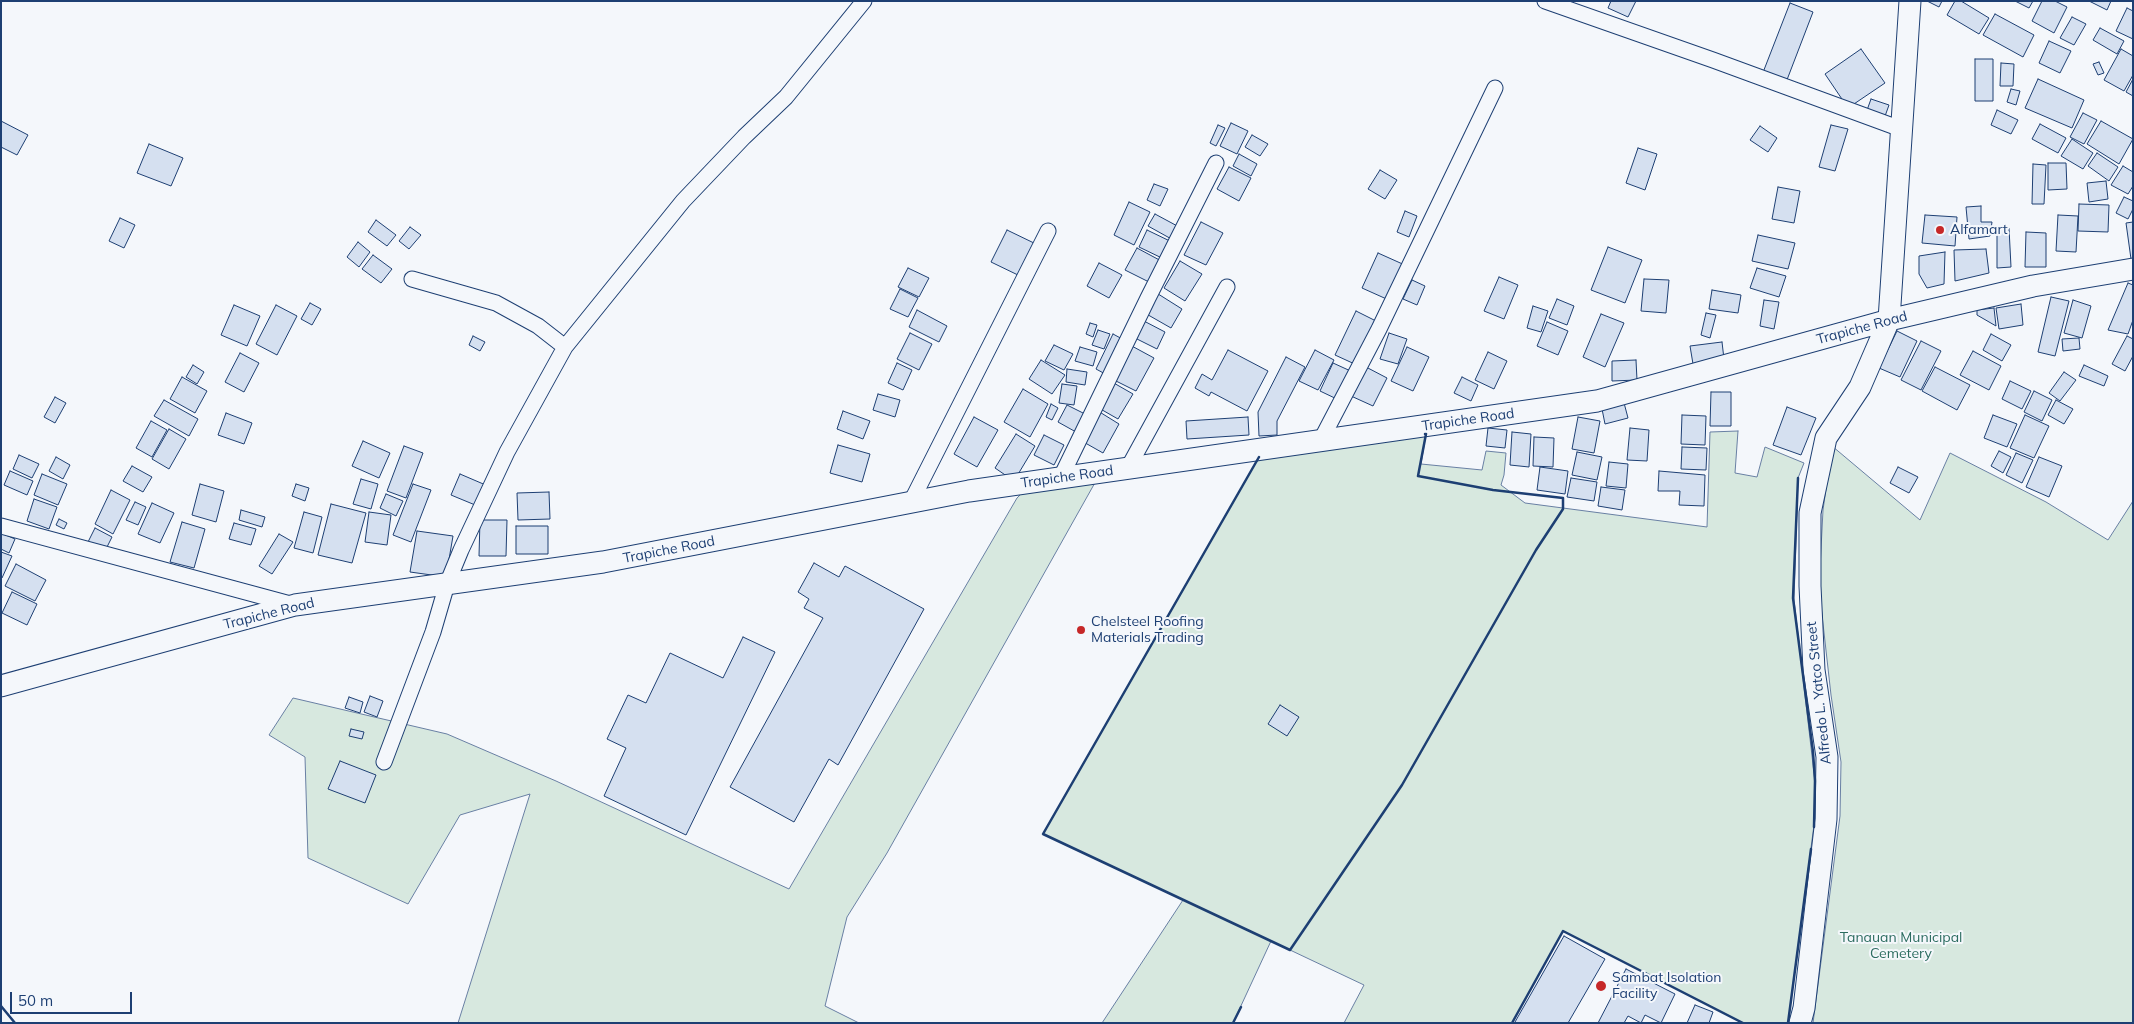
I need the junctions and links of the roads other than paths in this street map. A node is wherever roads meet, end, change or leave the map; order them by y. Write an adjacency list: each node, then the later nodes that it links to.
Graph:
1 (864, 1): 12 (street)
2 (1545, 1): 5 (street)
3 (1910, 1): 5 (street, Alfredo L. Yatco Street)
4 (1495, 88): 13 (street)
5 (1901, 130): 11 (street, Alfredo L. Yatco Street)
6 (1216, 163): 15 (street)
7 (1048, 231): 16 (street)
8 (2133, 269): 11 (street, Trapiche Road)
9 (412, 279): 12 (street)
10 (1227, 287): 14 (street)
11 (1889, 320): 13 (street, Trapiche Road); 22 (street, Alfredo L. Yatco Street)
12 (565, 347): 18 (street)
13 (1321, 440): 14 (street, Trapiche Road)
14 (1128, 468): 15 (street, Trapiche Road)
15 (1062, 478): 16 (street, Trapiche Road)
16 (911, 502): 18 (street, Trapiche Road)
17 (1, 526): 19 (street)
18 (446, 584): 19 (street, Trapiche Road); 21 (street)
19 (295, 605): 20 (street, Trapiche Road)
20 (1, 686)
21 (384, 762)
22 (1800, 1023)

